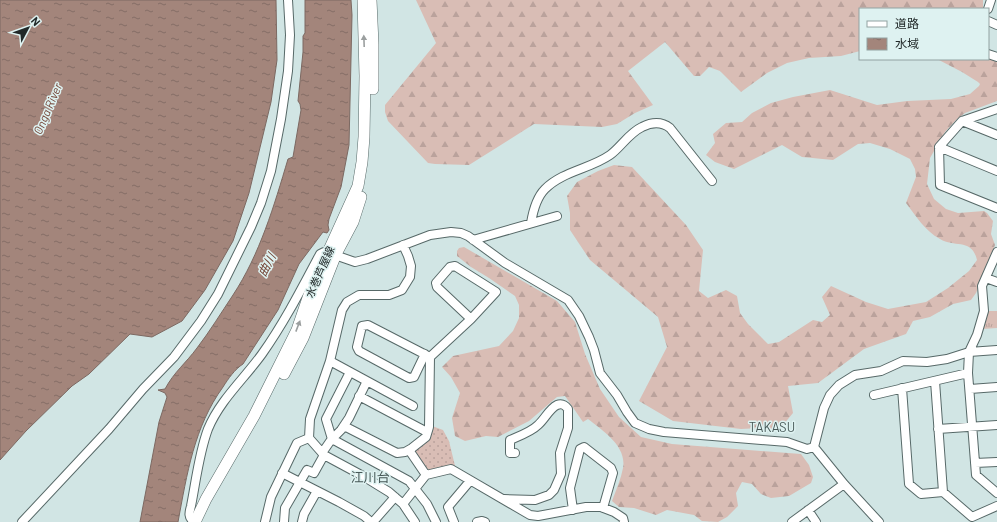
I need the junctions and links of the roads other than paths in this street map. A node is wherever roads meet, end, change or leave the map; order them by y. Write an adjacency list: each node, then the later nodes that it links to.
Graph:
1 (288, 0): 65 (street)
2 (363, 0): 16 (main road, 水巻芦屋線, one-way to 2)
3 (371, 0): 16 (main road, 水巻芦屋線)
4 (997, 109): 5 (street)
5 (962, 121): 6 (street); 7 (street)
6 (997, 135)
7 (939, 147): 8 (street); 10 (street)
8 (997, 171)
9 (712, 181): 12 (street)
10 (997, 208)
11 (557, 216): 12 (street)
12 (531, 223): 13 (street)
13 (473, 240): 14 (street); 41 (street)
14 (403, 245): 16 (street); 23 (street)
15 (997, 252): 17 (street)
16 (332, 254): 66 (main road, 水巻芦屋線, one-way to 16); 66 (street); 67 (main road, 水巻芦屋線)
17 (986, 278): 18 (street); 21 (street)
18 (997, 282)
19 (471, 319): 19 (street); 22 (street)
20 (997, 350): 21 (street)
21 (969, 352): 25 (street); 41 (street)
22 (427, 355): 22 (street); 38 (street)
23 (330, 361): 24 (street); 39 (street)
24 (350, 372): 26 (street); 40 (street)
25 (968, 373): 27 (street); 30 (street)
26 (367, 381): 32 (street); 33 (street)
27 (935, 381): 29 (street); 37 (street)
28 (997, 387): 30 (street)
29 (902, 388): 31 (street); 54 (street)
30 (970, 389): 36 (street)
31 (874, 395)
32 (359, 396): 35 (street); 38 (street)
33 (413, 406)
34 (997, 425): 36 (street)
35 (344, 426): 40 (street); 42 (street)
36 (973, 426): 37 (street); 46 (street)
37 (938, 429): 54 (street)
38 (428, 432): 42 (street)
39 (309, 438): 44 (street); 47 (street)
40 (332, 439): 44 (street); 52 (street)
41 (814, 447): 51 (street)
42 (409, 450): 48 (street)
43 (515, 453): 57 (street)
44 (323, 454): 50 (street); 56 (street)
45 (997, 462): 46 (street)
46 (975, 463): 55 (street)
47 (282, 473): 50 (street); 68 (street)
48 (426, 475): 49 (street); 52 (street)
49 (470, 481): 57 (street); 73 (street)
50 (300, 482): 53 (street); 69 (street)
51 (844, 484): 62 (street); 79 (street)
52 (415, 489): 58 (street); 72 (street)
53 (317, 491): 64 (street); 70 (street)
54 (943, 492): 59 (street)
55 (997, 493)
56 (396, 497): 58 (street); 70 (street)
57 (503, 499): 63 (street)
58 (404, 504): 71 (street)
59 (997, 506)
60 (603, 508): 61 (street); 61 (street); 76 (street)
61 (573, 510): 63 (street)
62 (808, 510): 77 (street); 78 (street)
63 (538, 519)
64 (304, 521)
65 (22, 522)
66 (195, 522)
67 (203, 522)
68 (265, 522)
69 (284, 522)
70 (372, 522)
71 (415, 522)
72 (436, 522)
73 (454, 522)
74 (477, 522): 75 (street)
75 (485, 522)
76 (624, 522)
77 (792, 522)
78 (816, 522)
79 (879, 522)

